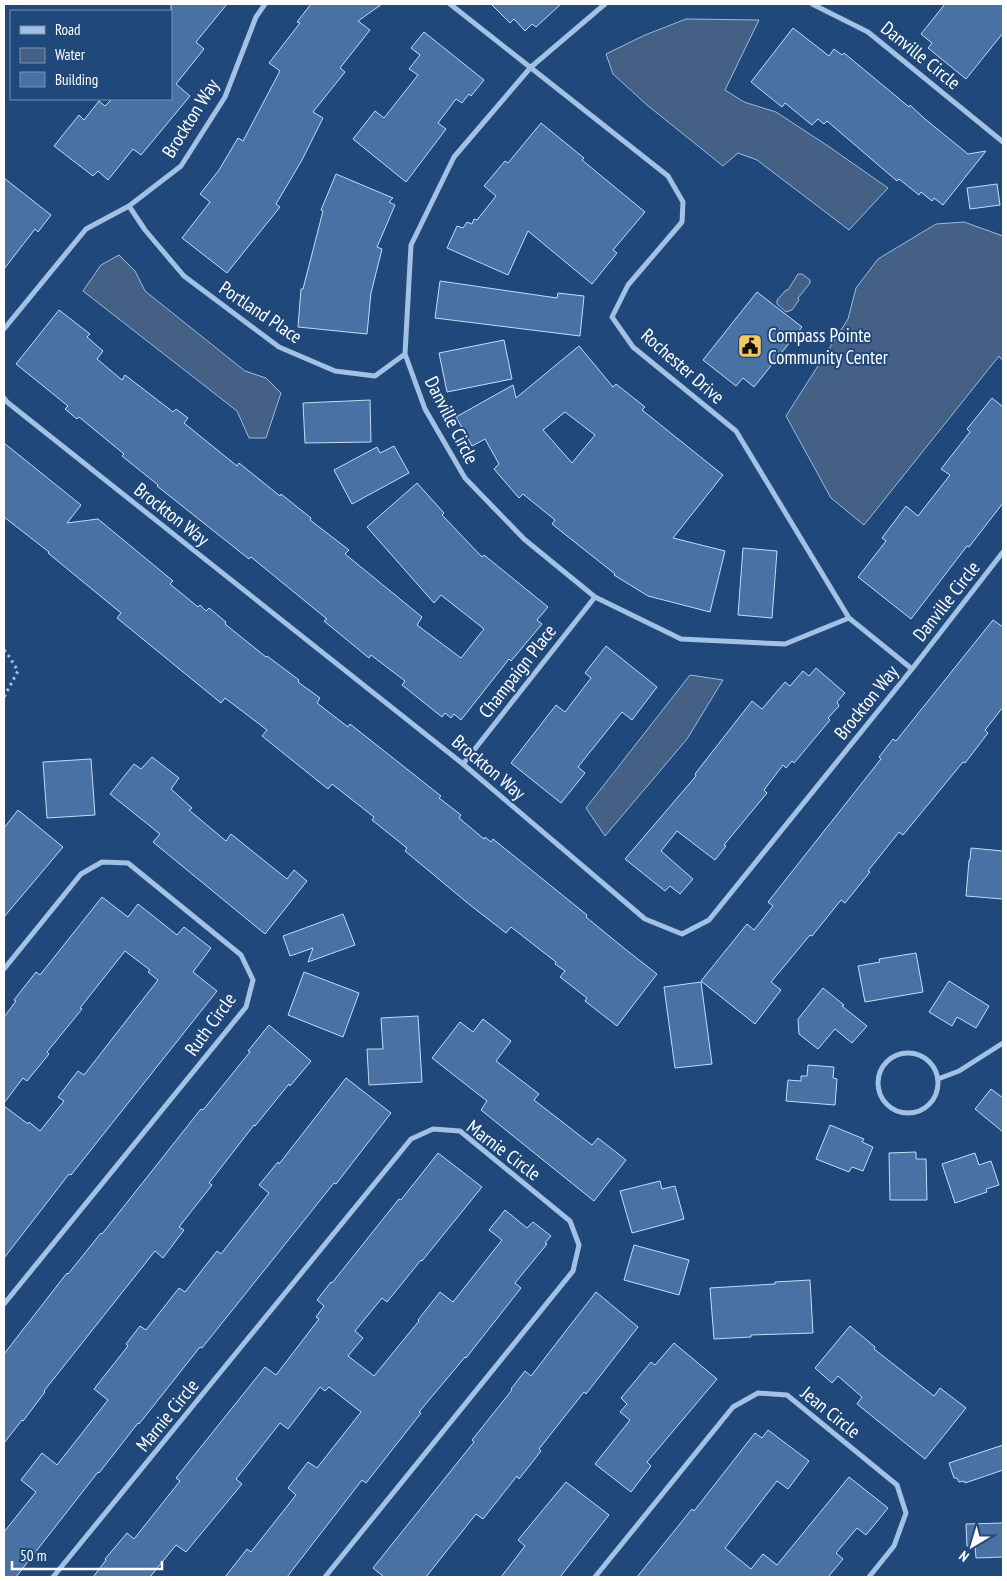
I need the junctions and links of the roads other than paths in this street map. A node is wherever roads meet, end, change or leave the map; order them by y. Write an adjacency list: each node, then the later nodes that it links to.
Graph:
1 (266, 4): 7 (street, Brockton Way)
2 (450, 4): 5 (street, Rochester Drive)
3 (605, 4): 5 (street, Danville Circle)
4 (812, 4): 6 (street, Danville Circle)
5 (531, 67): 9 (street, Danville Circle); 13 (street, Rochester Drive)
6 (1003, 142)
7 (129, 206): 8 (street, Brockton Way); 9 (street, Portland Place)
8 (4, 329)
9 (405, 354): 12 (street, Danville Circle)
10 (4, 398): 15 (street, Brockton Way)
11 (1003, 552): 14 (street, Danville Circle)
12 (595, 597): 13 (street, Danville Circle); 15 (street, Champaign Place)
13 (849, 618): 14 (street, Rochester Drive)
14 (912, 669): 15 (street, Brockton Way)
15 (462, 764)
16 (4, 969): 19 (street, Ruth Circle)
17 (1003, 1043): 18 (street)
18 (938, 1080): 18 (street)
19 (4, 1304)
20 (54, 1577): 21 (street, Marnie Circle)
21 (326, 1577)
22 (595, 1577): 23 (street, Jean Circle)
23 (869, 1577)

